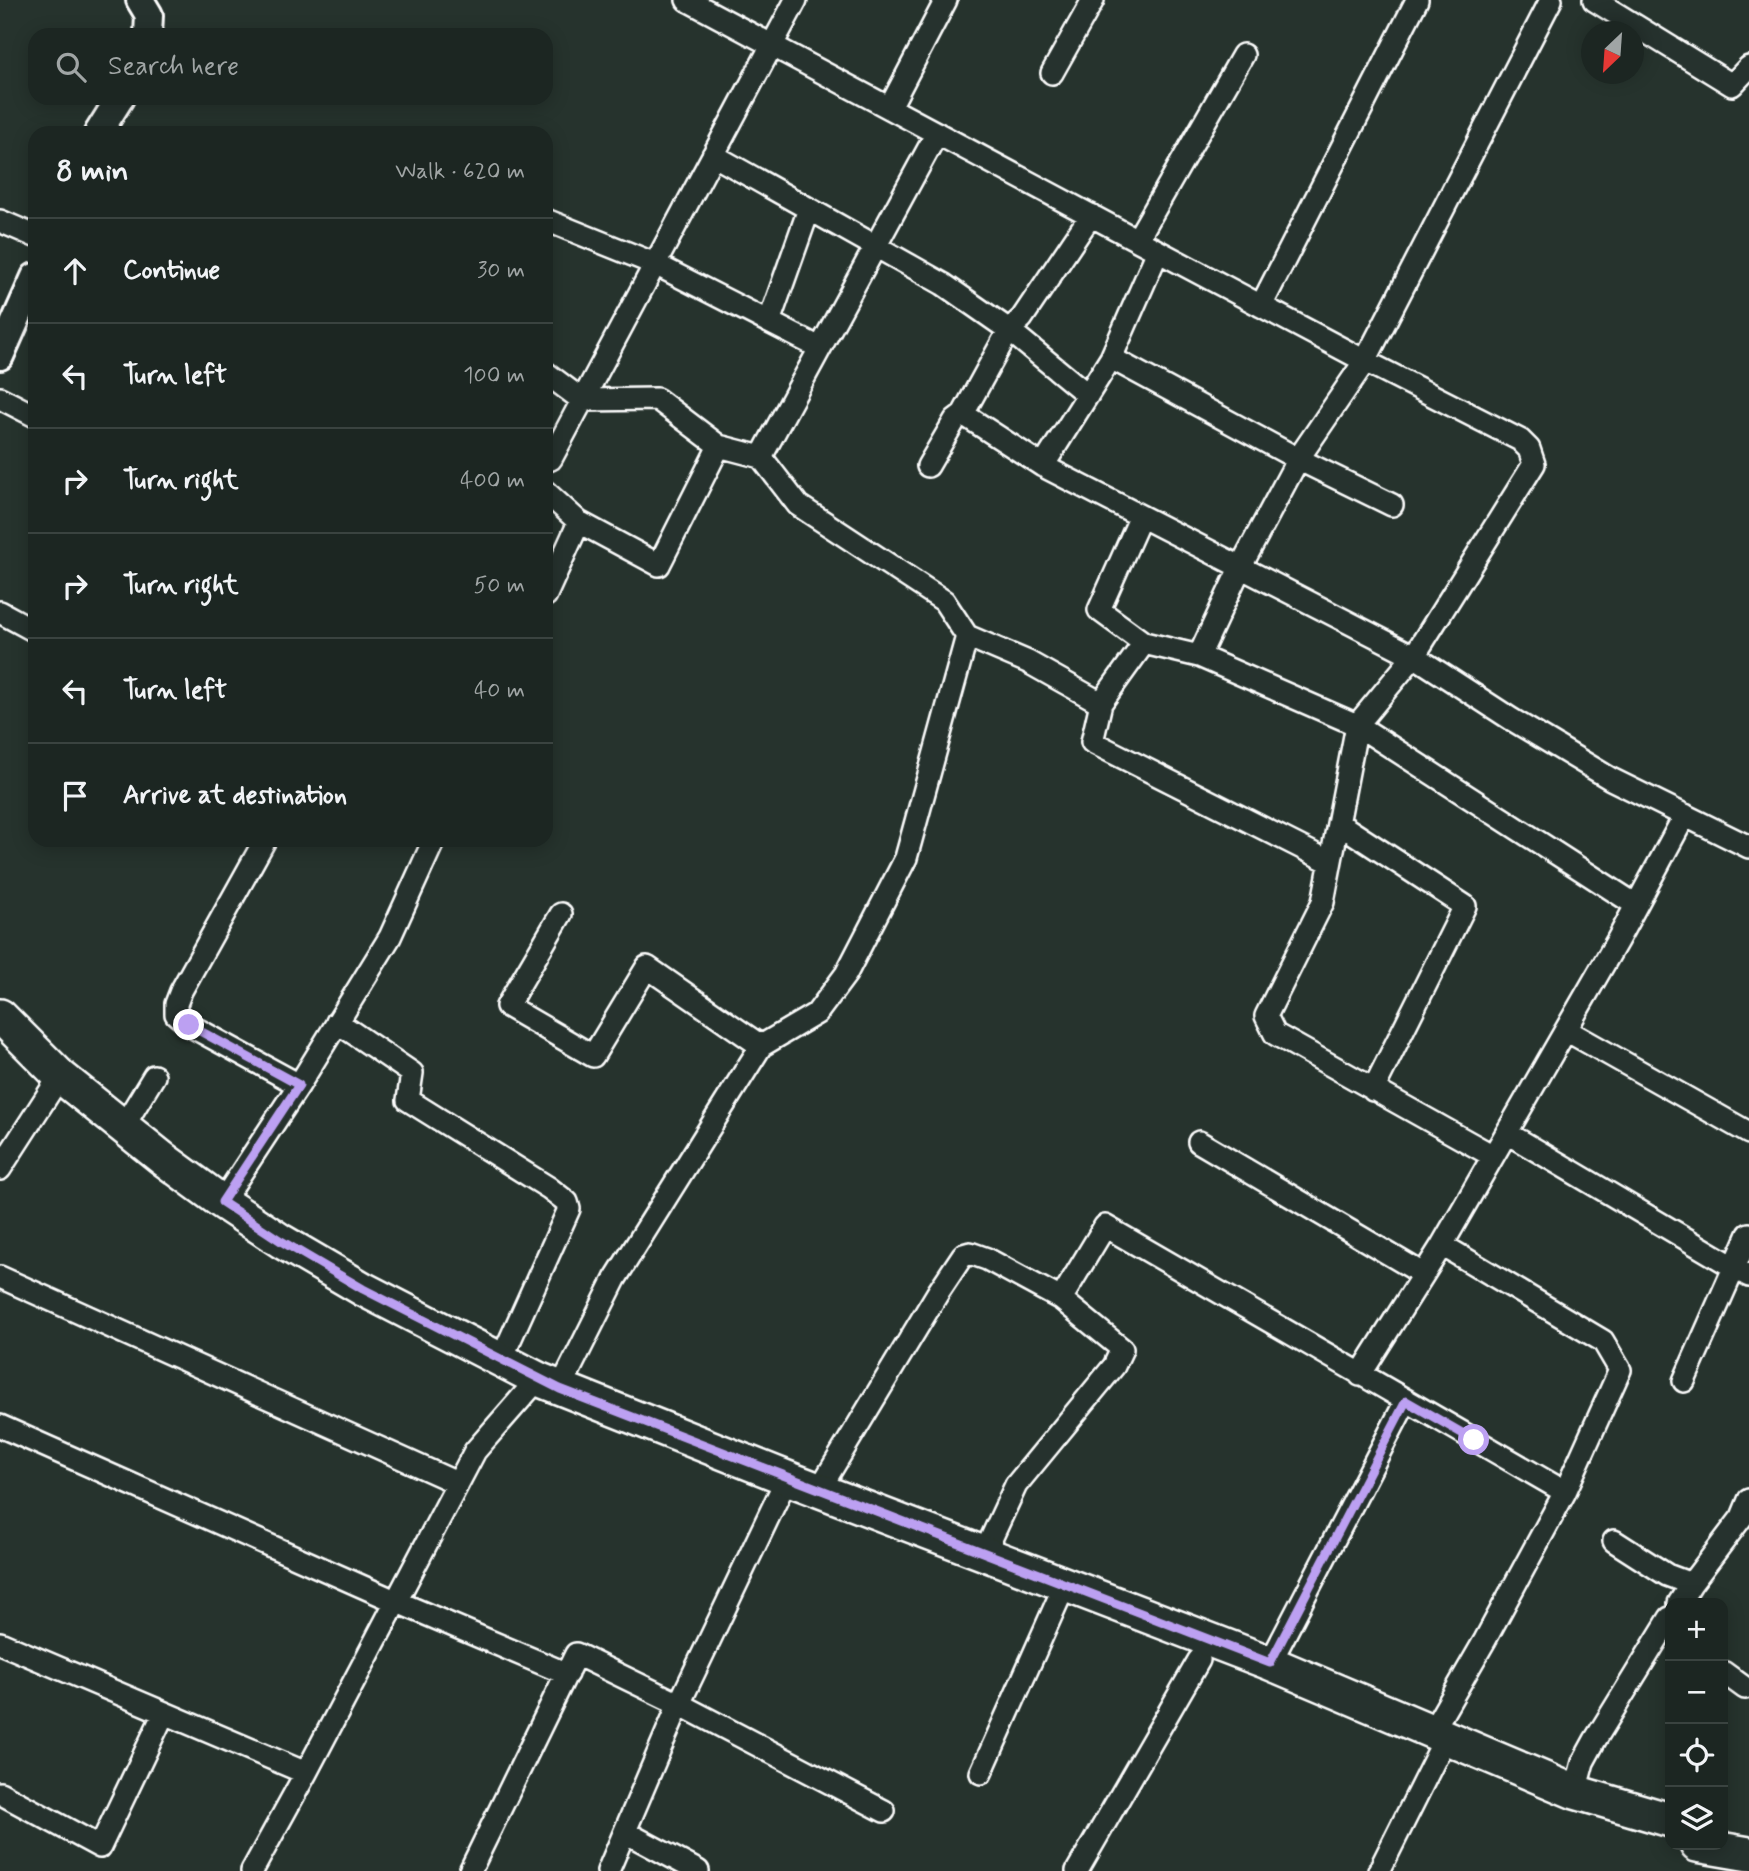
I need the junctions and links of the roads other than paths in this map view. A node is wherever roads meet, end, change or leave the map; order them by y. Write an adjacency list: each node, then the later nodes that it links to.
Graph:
1 (140, 0): 9 (street)
2 (687, 0): 10 (street)
3 (796, 0): 10 (street)
4 (946, 0): 15 (street)
5 (1093, 0): 13 (street)
6 (1417, 0): 29 (street)
7 (1551, 0): 35 (street)
8 (1594, 0): 12 (street)
9 (148, 28)
10 (772, 45): 15 (street); 18 (street)
11 (1243, 55): 24 (street)
12 (1749, 66)
13 (1052, 73)
14 (116, 105): 16 (street)
15 (890, 107): 17 (street)
16 (102, 126)
17 (937, 133): 20 (street); 25 (street)
18 (713, 155): 19 (street); 27 (street)
19 (809, 209): 25 (street); 30 (street)
20 (1091, 215): 24 (street); 31 (street)
21 (0, 221): 23 (street)
22 (553, 223): 27 (street)
23 (28, 233)
24 (1137, 240): 26 (street)
25 (874, 247): 31 (street); 32 (street)
26 (1158, 251): 29 (street); 34 (street)
27 (655, 264): 30 (street); 39 (street)
28 (28, 293): 33 (street)
29 (1261, 306): 35 (street)
30 (769, 322): 32 (street)
31 (1009, 330): 37 (street); 41 (street)
32 (820, 348): 44 (street)
33 (0, 356)
34 (1111, 358): 37 (street); 45 (street)
35 (1366, 361): 45 (street); 59 (street)
36 (553, 378): 39 (street)
37 (1088, 395): 47 (street)
38 (0, 398): 40 (street)
39 (582, 400): 42 (street); 43 (street)
40 (28, 412)
41 (963, 414): 46 (street); 47 (street)
42 (719, 446): 44 (street); 51 (street)
43 (553, 455)
44 (761, 457): 56 (street)
45 (1298, 459): 49 (street); 52 (street)
46 (928, 466)
47 (1043, 466): 50 (street)
48 (553, 498): 51 (street)
49 (1392, 505)
50 (1141, 516): 52 (street); 57 (street)
51 (579, 522): 53 (street)
52 (1241, 566): 58 (street); 59 (street)
53 (553, 580)
54 (0, 612): 55 (street)
55 (28, 627)
56 (967, 636): 60 (street); 74 (street)
57 (1144, 643): 58 (street); 60 (street)
58 (1199, 656): 61 (street)
59 (1414, 656): 61 (street); 62 (street)
60 (1101, 703): 67 (street)
61 (1357, 725): 63 (street); 68 (street)
62 (1685, 816): 66 (street); 68 (street)
63 (1338, 823): 67 (street); 78 (street)
64 (261, 847): 77 (street)
65 (431, 847): 71 (street)
66 (1749, 847)
67 (1331, 862): 78 (street)
68 (1636, 905): 72 (street)
69 (561, 914): 74 (street)
70 (0, 1016): 76 (main road)
71 (337, 1022): 77 (street); 92 (street)
72 (1566, 1030): 80 (street); 81 (street)
73 (0, 1046): 76 (main road)
74 (761, 1046): 95 (street)
75 (154, 1076): 79 (street)
76 (54, 1083): 79 (main road); 84 (street); 95 (main road)
77 (299, 1085): 85 (street)
78 (1373, 1090): 83 (street)
79 (123, 1127): 85 (main road)
80 (1507, 1133): 83 (street); 88 (street)
81 (1749, 1133)
82 (1199, 1142): 89 (street)
83 (1493, 1156): 87 (street)
84 (0, 1169)
85 (222, 1202): 92 (main road)
86 (1749, 1234): 88 (street)
87 (1442, 1245): 89 (street); 101 (street)
88 (1742, 1271): 94 (street)
89 (1423, 1274): 93 (street)
90 (0, 1277): 98 (street)
91 (1060, 1299): 93 (street); 100 (street); 104 (street)
92 (501, 1360): 95 (main road)
93 (1360, 1375): 96 (street)
94 (1685, 1381)
95 (542, 1386): 98 (street); 99 (main road)
96 (1406, 1401): 101 (street); 112 (street)
97 (0, 1426): 108 (street)
98 (457, 1483): 108 (street)
99 (784, 1485): 100 (main road); 106 (main road); 116 (street)
100 (819, 1490): 104 (main road)
101 (1565, 1492): 118 (street)
102 (1749, 1500): 105 (street)
103 (1614, 1541): 105 (street)
104 (984, 1554): 112 (main road)
105 (1691, 1584): 107 (street)
106 (1059, 1598): 118 (main road); 120 (street)
107 (1682, 1598)
108 (395, 1601): 113 (street); 119 (street)
109 (1665, 1632): 121 (street)
110 (0, 1643): 117 (street)
111 (1199, 1660): 135 (street)
112 (1270, 1663): 118 (main road)
113 (567, 1674): 116 (street); 132 (street)
114 (1728, 1676): 115 (street)
115 (1745, 1688)
116 (679, 1704): 123 (street); 125 (street)
117 (164, 1713): 119 (street); 122 (street)
118 (1436, 1740): 121 (main road); 126 (main road); 136 (street)
119 (306, 1773): 131 (street)
120 (981, 1773)
121 (1575, 1792): 124 (main road)
122 (0, 1793)
123 (884, 1811)
124 (1665, 1819)
125 (625, 1832): 133 (street); 134 (street)
126 (1665, 1834)
127 (1728, 1835): 128 (main road)
128 (1749, 1837)
129 (1726, 1850): 130 (main road)
130 (1749, 1854)
131 (252, 1871)
132 (470, 1871)
133 (608, 1871)
134 (698, 1871)
135 (1077, 1871)
136 (1379, 1871)

